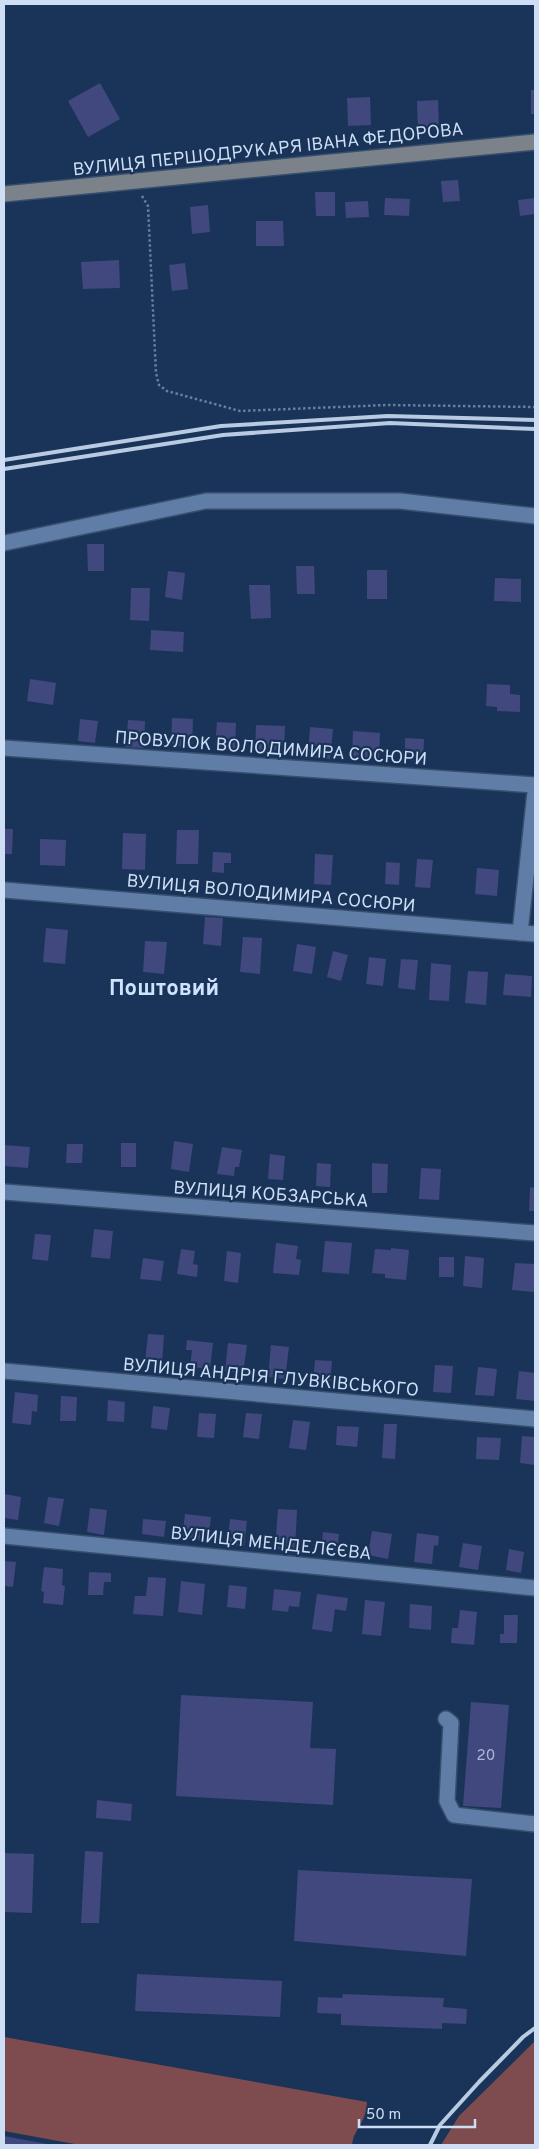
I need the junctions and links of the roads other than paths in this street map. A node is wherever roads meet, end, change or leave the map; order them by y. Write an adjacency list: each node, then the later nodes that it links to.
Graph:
1 (535, 142): 2 (street, ВУЛИЦЯ ПЕРШОДРУКАРЯ ІВАНА ФЕДОРОВА)
2 (4, 194)
3 (535, 516): 4 (street)
4 (4, 543)
5 (4, 748): 6 (street, ПРОВУЛОК ВОЛОДИМИРА СОСЮРИ)
6 (535, 785)
7 (535, 792): 9 (street)
8 (4, 890): 9 (street, ВУЛИЦЯ ВОЛОДИМИРА СОСЮРИ)
9 (520, 933): 10 (street, ВУЛИЦЯ ВОЛОДИМИРА СОСЮРИ)
10 (535, 934)
11 (4, 1192): 12 (street, ВУЛИЦЯ КОБЗАРСЬКА)
12 (535, 1233)
13 (4, 1371): 14 (street, ВУЛИЦЯ АНДРІЯ ГЛУВКІВСЬКОГО)
14 (535, 1419)
15 (4, 1536): 16 (street, ВУЛИЦЯ МЕНДЕЛЄЄВА)
16 (535, 1588)
17 (446, 1719): 18 (street)
18 (535, 1824)

